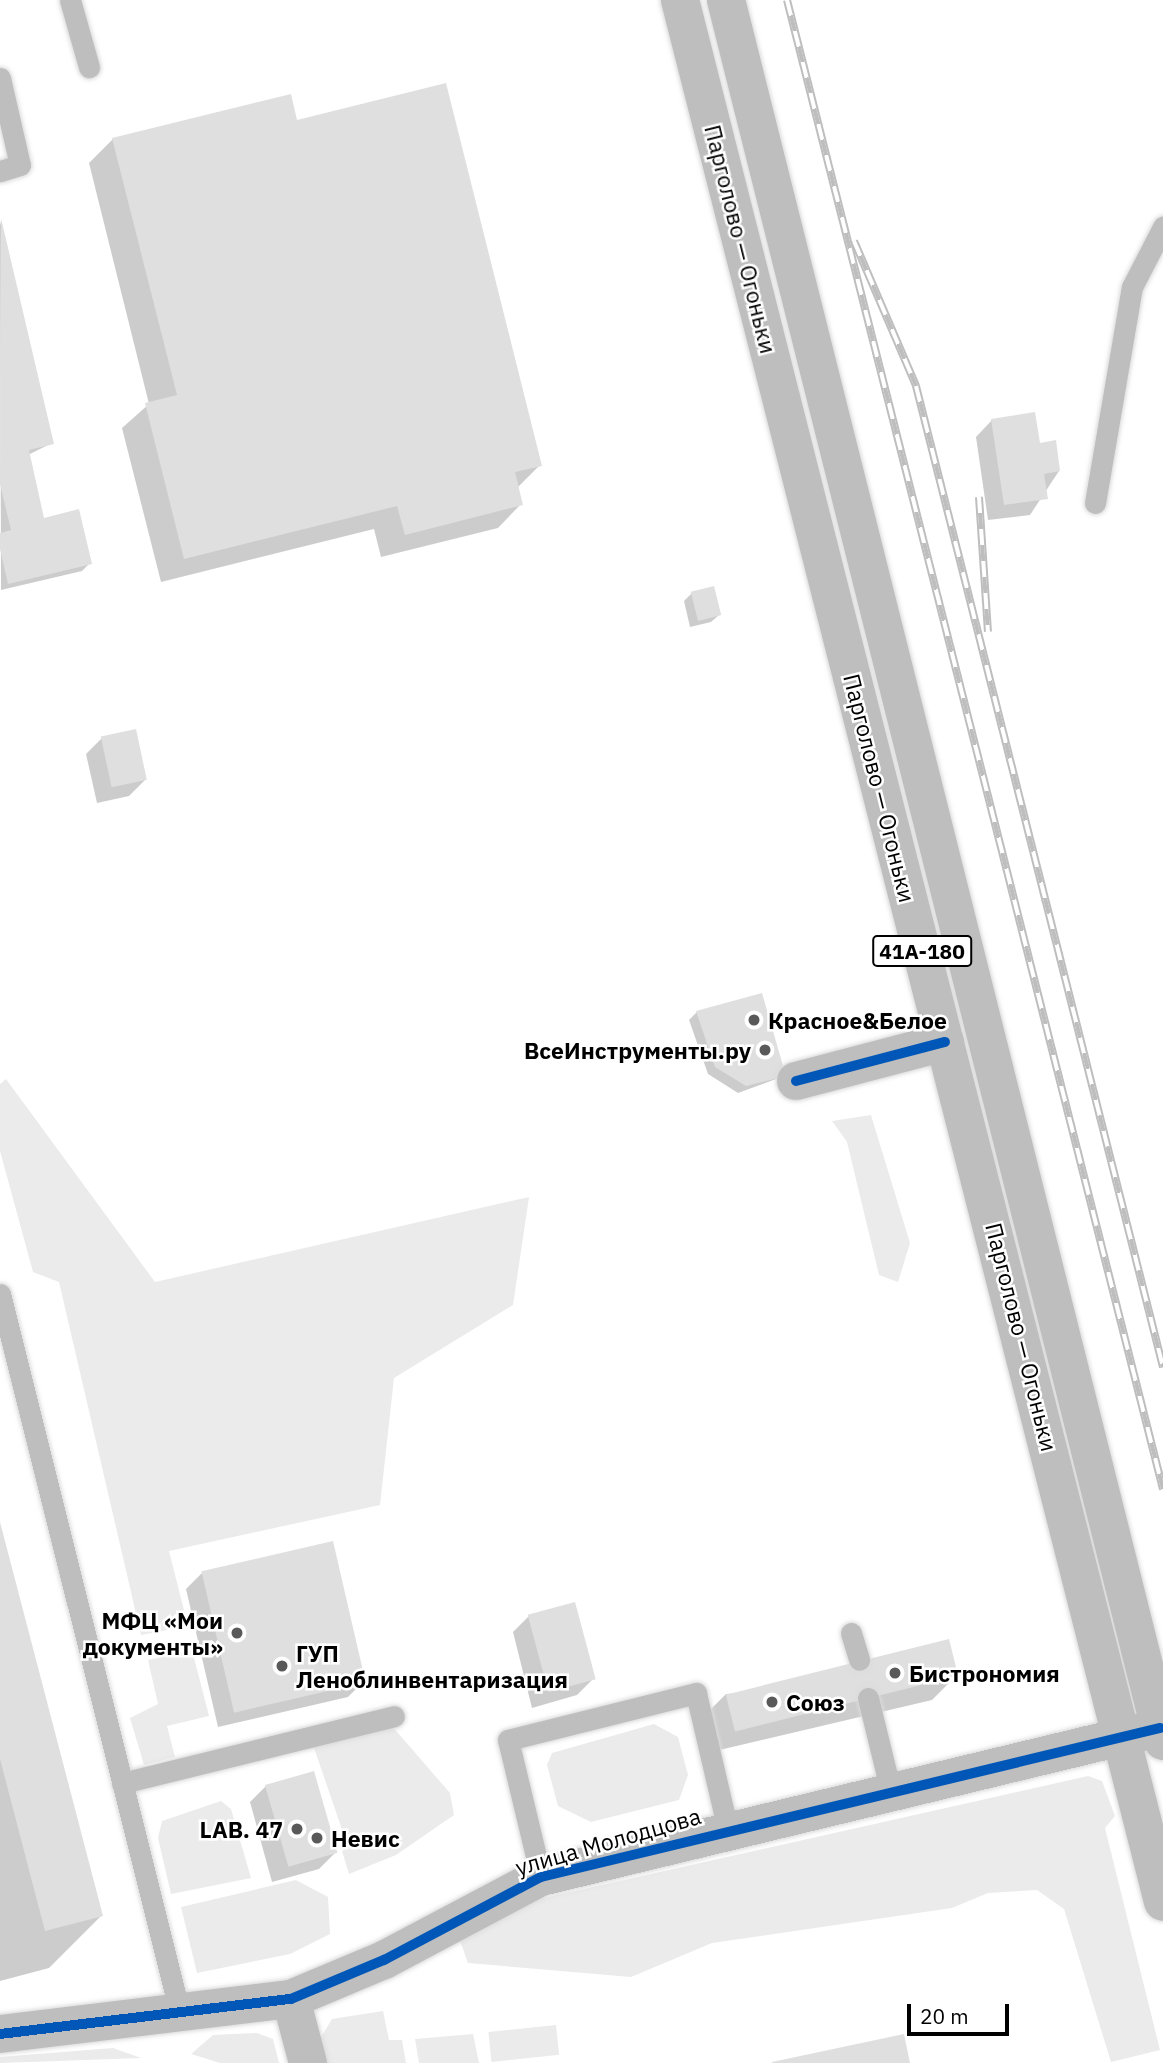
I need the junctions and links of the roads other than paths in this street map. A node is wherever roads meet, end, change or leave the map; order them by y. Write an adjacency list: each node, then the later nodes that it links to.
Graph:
1 (70, 0): 4 (lane)
2 (680, 0): 9 (main road, Парголово — Огоньки / 41А-180)
3 (726, 0): 16 (main road, Парголово — Огоньки / 41А-180)
4 (89, 67)
5 (0, 78): 6 (lane)
6 (0, 171)
7 (1163, 227): 8 (lane)
8 (1095, 503)
9 (945, 1042): 10 (main road); 17 (main road, Парголово — Огоньки / 41А-180)
10 (796, 1081)
11 (0, 1294): 18 (lane)
12 (851, 1633): 13 (lane)
13 (859, 1660)
14 (868, 1698): 19 (lane)
15 (394, 1716): 18 (lane)
16 (1161, 1734): 17 (main road, улица Молодцова)
17 (1122, 1737): 19 (main road, улица Молодцова); 22 (main road, Парголово — Огоньки / 41А-180)
18 (122, 1783): 24 (lane)
19 (890, 1788): 20 (main road, улица Молодцова)
20 (728, 1830): 21 (main road, улица Молодцова); 21 (lane)
21 (541, 1877): 23 (main road, улица Молодцова)
22 (1163, 1902)
23 (291, 1999): 24 (main road, улица Молодцова); 26 (main road)
24 (181, 2017): 25 (main road, улица Молодцова)
25 (0, 2034)
26 (308, 2063)

